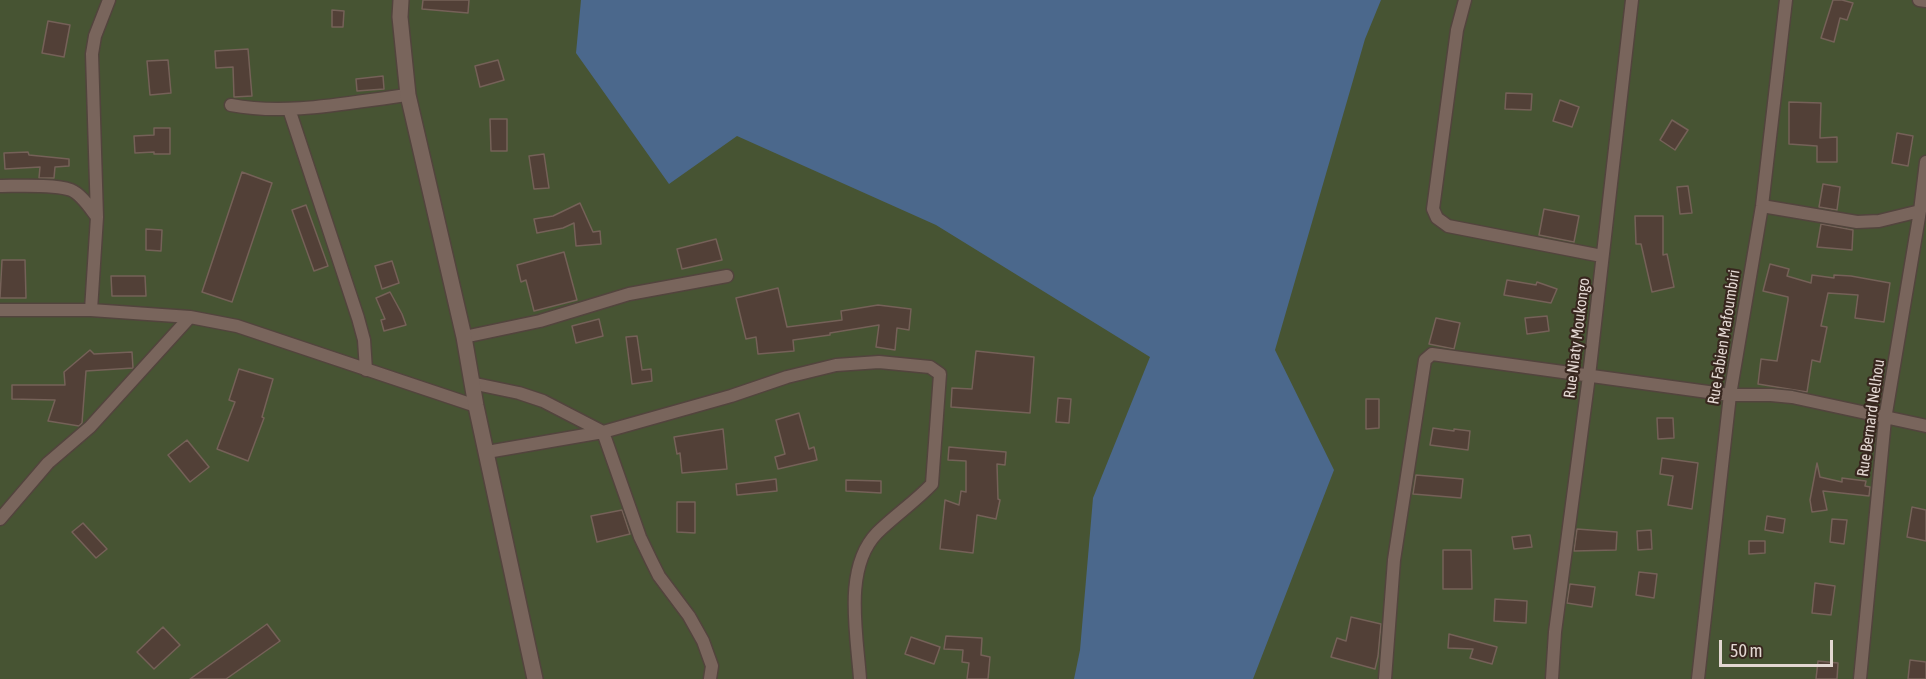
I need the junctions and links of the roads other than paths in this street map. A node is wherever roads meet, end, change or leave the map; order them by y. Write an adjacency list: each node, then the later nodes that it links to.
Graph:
1 (109, 0): 15 (street)
2 (401, 0): 8 (street)
3 (1465, 0): 16 (street)
4 (1632, 0): 16 (street, Rue Niaty Moukongo)
5 (1786, 0): 13 (street, Rue Fabien Mafoumbiri)
6 (1919, 0): 7 (street)
7 (1926, 1)
8 (408, 95): 10 (street); 21 (street)
9 (231, 105): 10 (street)
10 (289, 109): 22 (street)
11 (1926, 162): 14 (street, Rue Bernard Nelhou)
12 (0, 186): 15 (street)
13 (1762, 206): 14 (street); 25 (street, Rue Fabien Mafoumbiri)
14 (1920, 211): 27 (street, Rue Bernard Nelhou)
15 (97, 217): 19 (street)
16 (1602, 256): 23 (street, Rue Niaty Moukongo)
17 (727, 276): 21 (street)
18 (0, 310): 19 (street)
19 (91, 310): 20 (street)
20 (190, 317): 22 (street); 31 (street)
21 (464, 337): 24 (street)
22 (366, 370): 26 (street)
23 (1589, 376): 25 (street); 35 (street); 36 (street, Rue Niaty Moukongo)
24 (471, 383): 26 (street); 29 (street)
25 (1730, 395): 27 (street); 37 (street, Rue Fabien Mafoumbiri)
26 (476, 406): 30 (street)
27 (1885, 419): 28 (street); 38 (street, Rue Bernard Nelhou)
28 (1926, 426)
29 (603, 432): 30 (street); 33 (street); 34 (street)
30 (487, 452): 32 (street)
31 (0, 519)
32 (535, 679)
33 (710, 679)
34 (860, 679)
35 (1385, 679)
36 (1552, 679)
37 (1698, 679)
38 (1860, 679)

